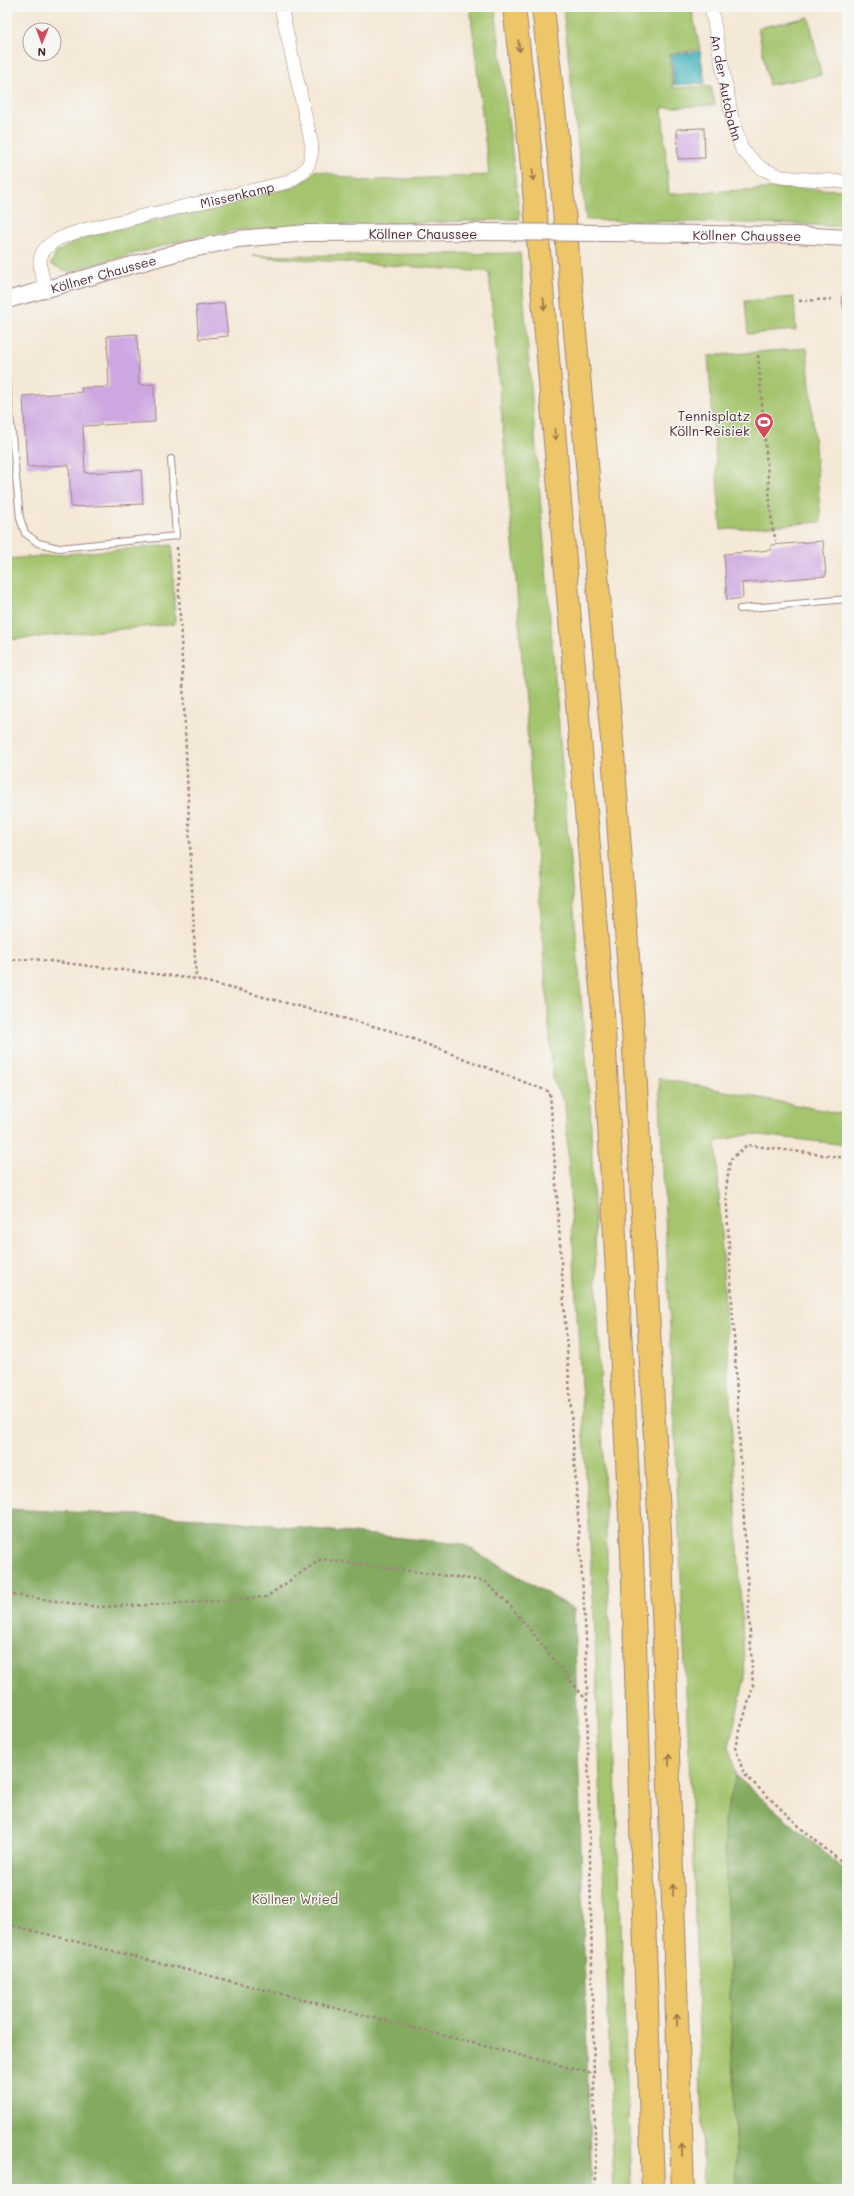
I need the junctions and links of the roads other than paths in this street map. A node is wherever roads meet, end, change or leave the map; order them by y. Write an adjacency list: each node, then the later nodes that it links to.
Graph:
1 (281, 7): 7 (street, Missenkamp)
2 (514, 7): 15 (highway, one-way to 15)
3 (543, 7): 16 (highway, one-way to 3)
4 (711, 7): 5 (street, An der Autobahn)
5 (847, 182)
6 (847, 238): 7 (street, Köllner Chaussee, bridge)
7 (46, 289): 9 (street, Köllner Chaussee)
8 (846, 296): 10 (lane)
9 (7, 300)
10 (847, 308)
11 (7, 383): 12 (lane)
12 (171, 459)
13 (847, 599): 14 (lane)
14 (740, 609)
15 (653, 2189)
16 (683, 2189)

